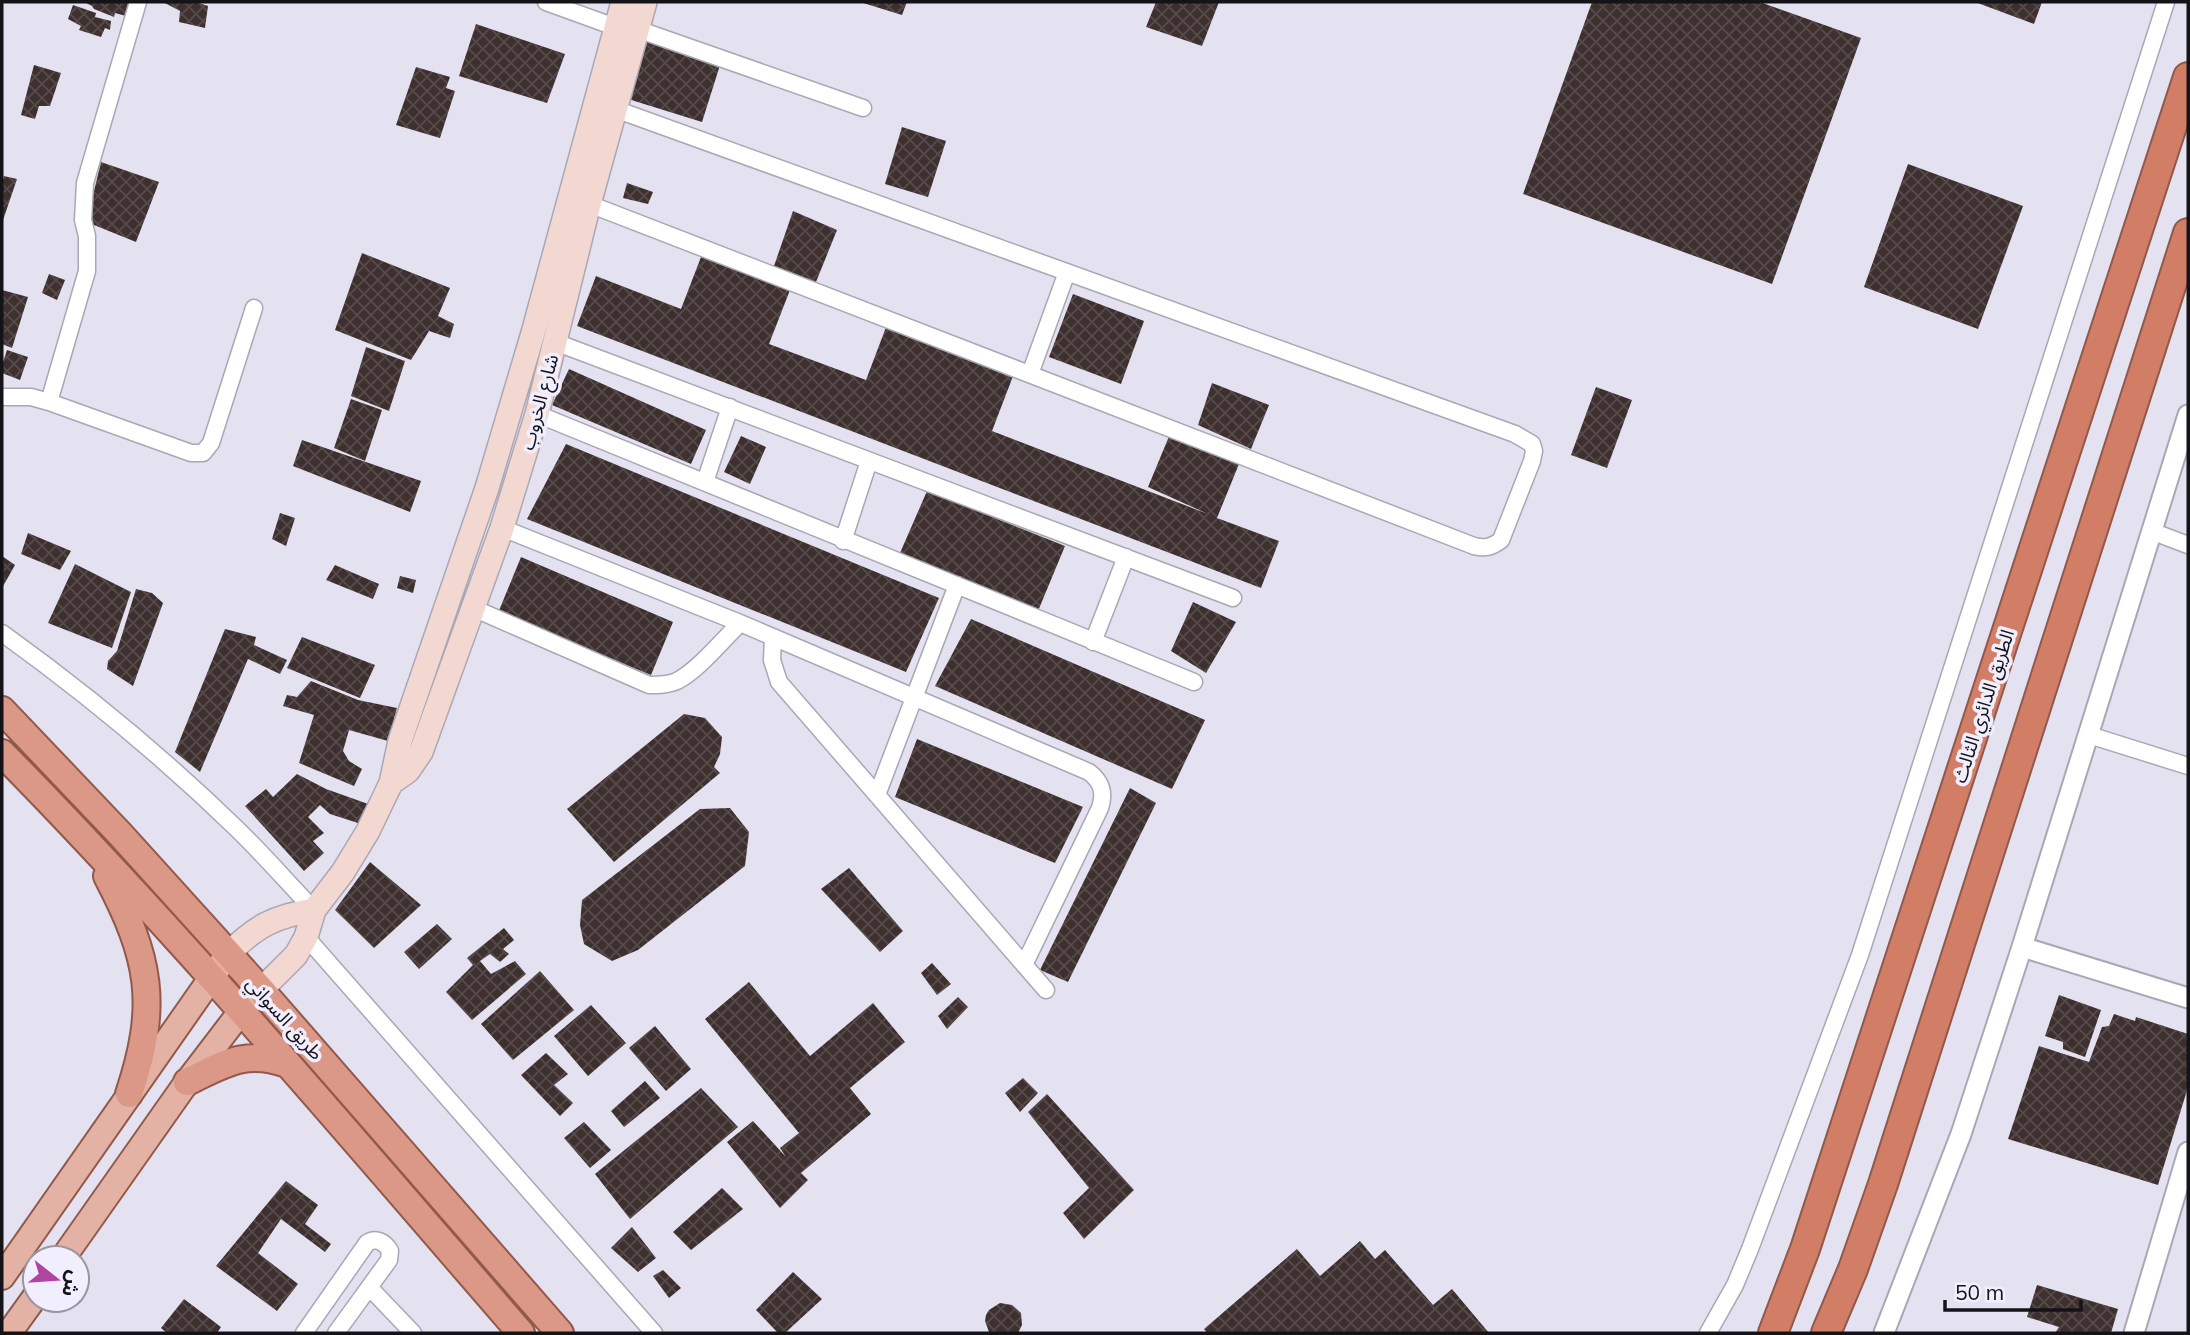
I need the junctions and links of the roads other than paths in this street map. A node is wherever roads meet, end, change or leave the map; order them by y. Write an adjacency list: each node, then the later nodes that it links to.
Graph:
1 (138, 2): 17 (street)
2 (546, 2): 6 (street)
3 (622, 2): 6 (main road, شارع الخروب)
4 (645, 2): 6 (main road, شارع الخروب)
5 (2166, 2): 71 (street)
6 (626, 28): 8 (street); 9 (main road, شارع الخروب); 23 (main road, شارع الخروب)
7 (2188, 77): 72 (highway, الطريق الدائري الثالث)
8 (863, 108)
9 (615, 110): 10 (main road, شارع الخروب); 12 (street)
10 (589, 204): 14 (main road, شارع الخروب); 15 (street)
11 (2188, 233): 73 (highway)
12 (1067, 272): 15 (street); 15 (street)
13 (254, 308): 17 (street)
14 (555, 342): 18 (street); 19 (main road, شارع الخروب)
15 (1030, 374)
16 (2, 397): 17 (street)
17 (49, 402)
18 (730, 407): 21 (street); 22 (street)
19 (537, 414): 22 (street); 24 (main road, شارع الخروب)
20 (2188, 415): 26 (street)
21 (869, 461): 27 (street); 29 (street)
22 (705, 482): 27 (street)
23 (487, 488): 24 (main road); 43 (main road, شارع الخروب)
24 (512, 497): 25 (main road, شارع الخروب)
25 (502, 528): 32 (main road, شارع الخروب); 33 (street)
26 (2151, 531): 28 (street); 40 (street)
27 (844, 541): 30 (street)
28 (2188, 544)
29 (1126, 557): 31 (street); 36 (street)
30 (957, 585): 36 (street); 38 (street)
31 (1233, 598)
32 (473, 608): 33 (street); 43 (main road, شارع الخروب)
33 (740, 623): 35 (street)
34 (2, 633): 46 (street)
35 (773, 637): 38 (street); 44 (street)
36 (1093, 642): 37 (street)
37 (1194, 682)
38 (914, 697): 44 (street); 50 (street)
39 (2, 710): 49 (highway, طريق السواني)
40 (2088, 735): 42 (street); 48 (street)
41 (2, 753): 45 (highway, طريق السواني)
42 (2188, 766)
43 (391, 783): 46 (main road, شارع الخروب)
44 (877, 795): 50 (street)
45 (92, 846): 51 (highway, طريق السواني); 58 (highway)
46 (314, 910): 47 (main road, شارع الخروب); 49 (main road)
47 (306, 937): 52 (main road, شارع الخروب); 70 (street)
48 (2022, 947): 54 (street); 74 (street)
49 (228, 954): 51 (main road); 52 (highway, طريق السواني)
50 (1024, 965): 53 (street)
51 (211, 976): 55 (highway, طريق السواني); 58 (main road)
52 (261, 990): 55 (main road); 69 (highway, طريق السواني)
53 (1046, 990)
54 (2188, 998)
55 (242, 1010): 56 (highway, طريق السواني); 57 (main road)
56 (288, 1064): 57 (highway); 68 (highway, طريق السواني)
57 (187, 1082): 60 (main road)
58 (129, 1094): 61 (main road)
59 (2188, 1152): 75 (street)
60 (73, 1244)
61 (2, 1277)
62 (370, 1288): 65 (street); 66 (street); 67 (street)
63 (23, 1314): 64 (main road)
64 (9, 1333)
65 (304, 1333)
66 (336, 1333)
67 (413, 1333)
68 (521, 1333)
69 (560, 1333)
70 (654, 1333)
71 (1708, 1333)
72 (1773, 1333)
73 (1826, 1333)
74 (1884, 1333)
75 (2134, 1333)

